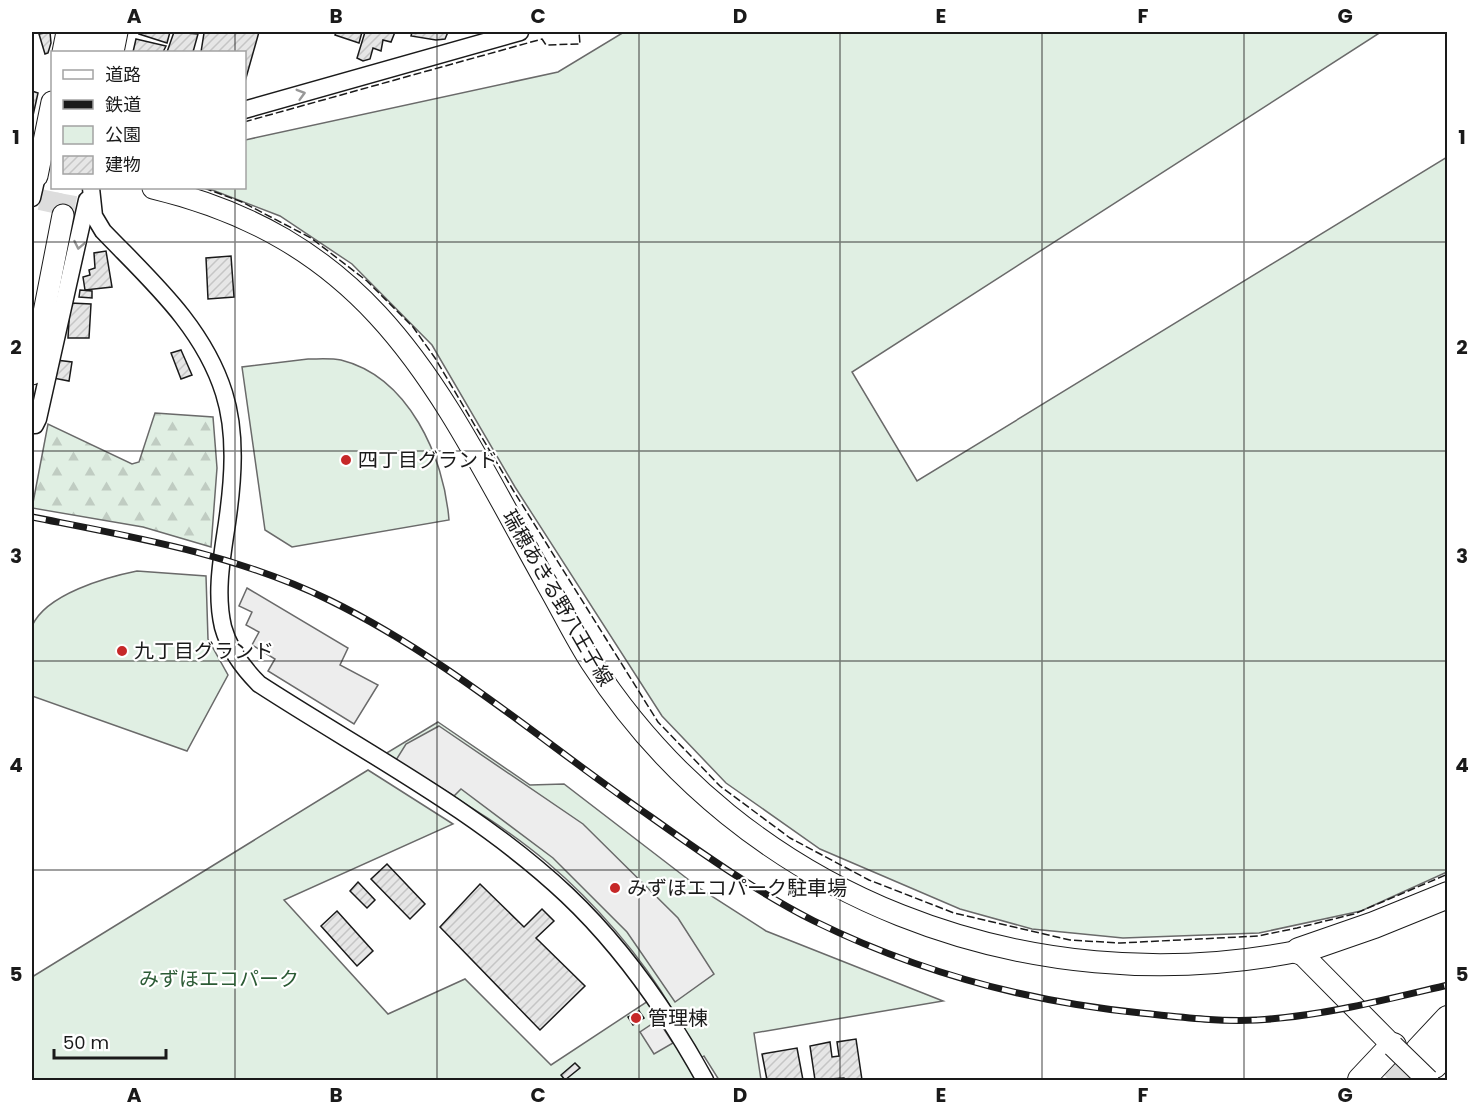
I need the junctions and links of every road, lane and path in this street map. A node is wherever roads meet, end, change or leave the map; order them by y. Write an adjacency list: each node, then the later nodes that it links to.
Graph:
1 (67, 32): 6 (main road)
2 (84, 32): 7 (main road)
3 (100, 32): 8 (main road)
4 (117, 32): 9 (main road)
5 (520, 32): 11 (street, one-way to 5)
6 (63, 51)
7 (79, 51)
8 (96, 51)
9 (113, 51)
10 (51, 107): 12 (main road)
11 (246, 109)
12 (38, 175): 16 (street)
13 (90, 189): 19 (street, one-way to 19)
14 (90, 189): 26 (street)
15 (157, 189): 22 (main road, 瑞穂あきる野八王子線)
16 (32, 198)
17 (32, 301): 18 (main road)
18 (32, 374)
19 (33, 425)
20 (1448, 895): 22 (highway)
21 (1448, 909): 22 (highway)
22 (1299, 951): 24 (main road)
23 (1448, 1019): 25 (highway)
24 (1393, 1046): 25 (main road, bridge); 27 (highway)
25 (1432, 1061)
26 (705, 1080)
27 (1360, 1080)

